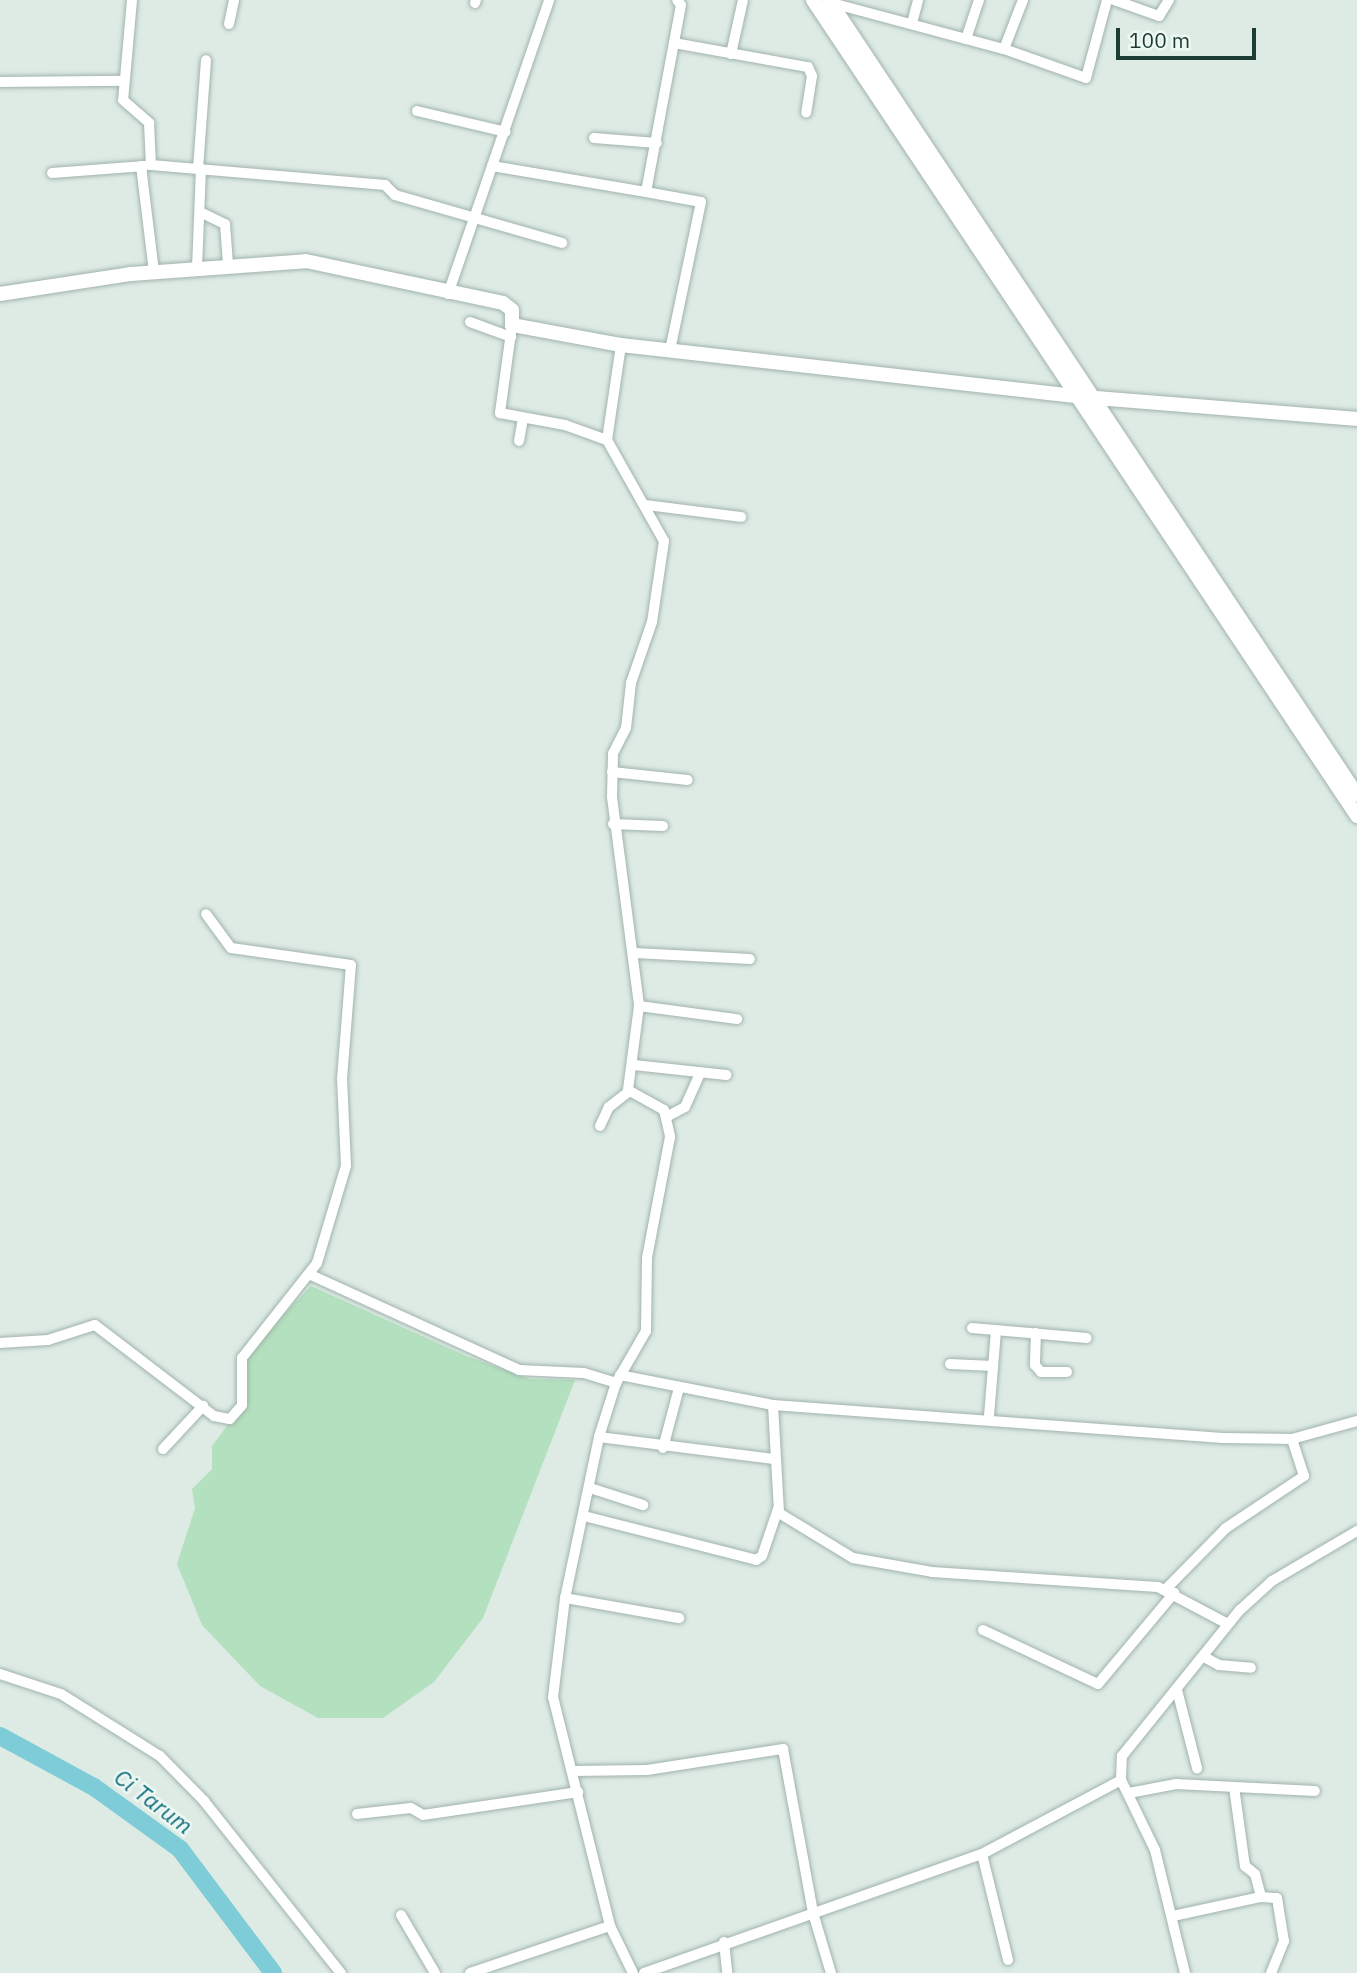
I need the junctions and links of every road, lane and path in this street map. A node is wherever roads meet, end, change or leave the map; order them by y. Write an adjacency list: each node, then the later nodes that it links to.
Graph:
1 (132, 0): 22 (street)
2 (227, 0): 3 (street)
3 (234, 0): 16 (street)
4 (549, 0): 26 (street)
5 (677, 0): 18 (street)
6 (743, 0): 20 (street)
7 (813, 0): 46 (street)
8 (918, 0): 15 (street)
9 (979, 0): 17 (street)
10 (1023, 0): 19 (street)
11 (1107, 0): 19 (street)
12 (1114, 0): 13 (street)
13 (1168, 0)
14 (826, 1): 15 (street); 47 (street)
15 (912, 23): 17 (street)
16 (229, 24)
17 (966, 39): 19 (street)
18 (674, 43): 20 (street); 28 (street)
19 (1004, 49)
20 (731, 54): 25 (street)
21 (206, 60): 31 (street)
22 (124, 81): 23 (street); 29 (street)
23 (0, 82)
24 (417, 111): 26 (street)
25 (806, 113)
26 (506, 132): 30 (street)
27 (594, 138): 28 (street)
28 (657, 143): 33 (street)
29 (146, 165): 31 (street); 32 (street); 39 (street)
30 (492, 166): 33 (street); 35 (street)
31 (200, 169): 34 (street); 35 (street)
32 (52, 173)
33 (646, 192): 45 (street)
34 (200, 212): 37 (street); 38 (street)
35 (475, 221): 36 (street); 41 (street)
36 (562, 243)
37 (228, 264): 38 (street); 41 (street)
38 (197, 268): 39 (street)
39 (154, 272): 40 (street)
40 (0, 294)
41 (448, 294): 43 (street)
42 (470, 322): 43 (street)
43 (512, 331): 44 (street); 48 (street)
44 (621, 345): 45 (street); 50 (street)
45 (670, 351): 46 (street)
46 (1079, 394): 47 (street); 57 (street)
47 (1097, 398): 49 (street); 56 (street)
48 (523, 418): 50 (street); 51 (street)
49 (1357, 419)
50 (607, 440): 52 (street)
51 (519, 441)
52 (646, 505): 53 (street); 54 (street)
53 (741, 517)
54 (612, 772): 55 (street); 58 (street)
55 (688, 780)
56 (1356, 790)
57 (1357, 816)
58 (613, 824): 59 (street); 61 (street)
59 (663, 826)
60 (206, 914): 71 (street)
61 (635, 953): 62 (street); 63 (street)
62 (750, 959)
63 (639, 1006): 64 (street); 65 (street)
64 (737, 1019)
65 (634, 1065): 66 (street); 68 (street)
66 (700, 1073): 67 (street); 69 (street)
67 (726, 1075)
68 (628, 1092): 69 (street); 70 (street)
69 (668, 1116): 80 (street)
70 (600, 1126)
71 (311, 1275): 80 (street); 83 (street)
72 (972, 1328): 73 (street)
73 (996, 1330): 74 (street); 78 (street)
74 (1036, 1333): 75 (street); 79 (street)
75 (1087, 1338)
76 (0, 1343): 83 (street)
77 (950, 1364): 78 (street)
78 (993, 1366): 84 (street)
79 (1067, 1372)
80 (618, 1379): 81 (street); 86 (street)
81 (679, 1388): 82 (street); 88 (street)
82 (773, 1405): 84 (street); 90 (street)
83 (203, 1406): 89 (street)
84 (989, 1416): 87 (street)
85 (1357, 1421): 87 (street)
86 (599, 1437): 88 (street); 91 (street)
87 (1292, 1439): 96 (street)
88 (663, 1448): 90 (street)
89 (163, 1449)
90 (774, 1459): 93 (street)
91 (590, 1488): 92 (street); 94 (street)
92 (643, 1505)
93 (778, 1509): 94 (street); 96 (street)
94 (584, 1516): 97 (street)
95 (1357, 1531): 99 (street)
96 (1169, 1592): 99 (street); 100 (street)
97 (565, 1598): 98 (street); 106 (street)
98 (678, 1618)
99 (1228, 1624): 101 (street)
100 (983, 1630)
101 (1204, 1657): 102 (street); 104 (street)
102 (1251, 1668)
103 (0, 1674): 121 (street)
104 (1177, 1690): 105 (street); 107 (street)
105 (1197, 1768)
106 (573, 1771): 110 (street); 115 (street)
107 (1121, 1780): 111 (street); 113 (street)
108 (1234, 1787): 109 (street); 111 (street); 114 (street)
109 (1315, 1791)
110 (578, 1792): 112 (street); 118 (street)
111 (1129, 1793): 117 (street)
112 (357, 1814)
113 (982, 1854): 115 (street); 120 (street)
114 (1261, 1897): 117 (street); 129 (street)
115 (813, 1913): 119 (street); 127 (street)
116 (401, 1915): 122 (street)
117 (1173, 1916): 128 (street)
118 (610, 1926): 123 (street); 124 (street)
119 (724, 1942): 125 (street); 126 (street)
120 (1008, 1960)
121 (341, 1973)
122 (435, 1973)
123 (470, 1973)
124 (633, 1973)
125 (644, 1973)
126 (727, 1973)
127 (831, 1973)
128 (1185, 1973)
129 (1271, 1973)

